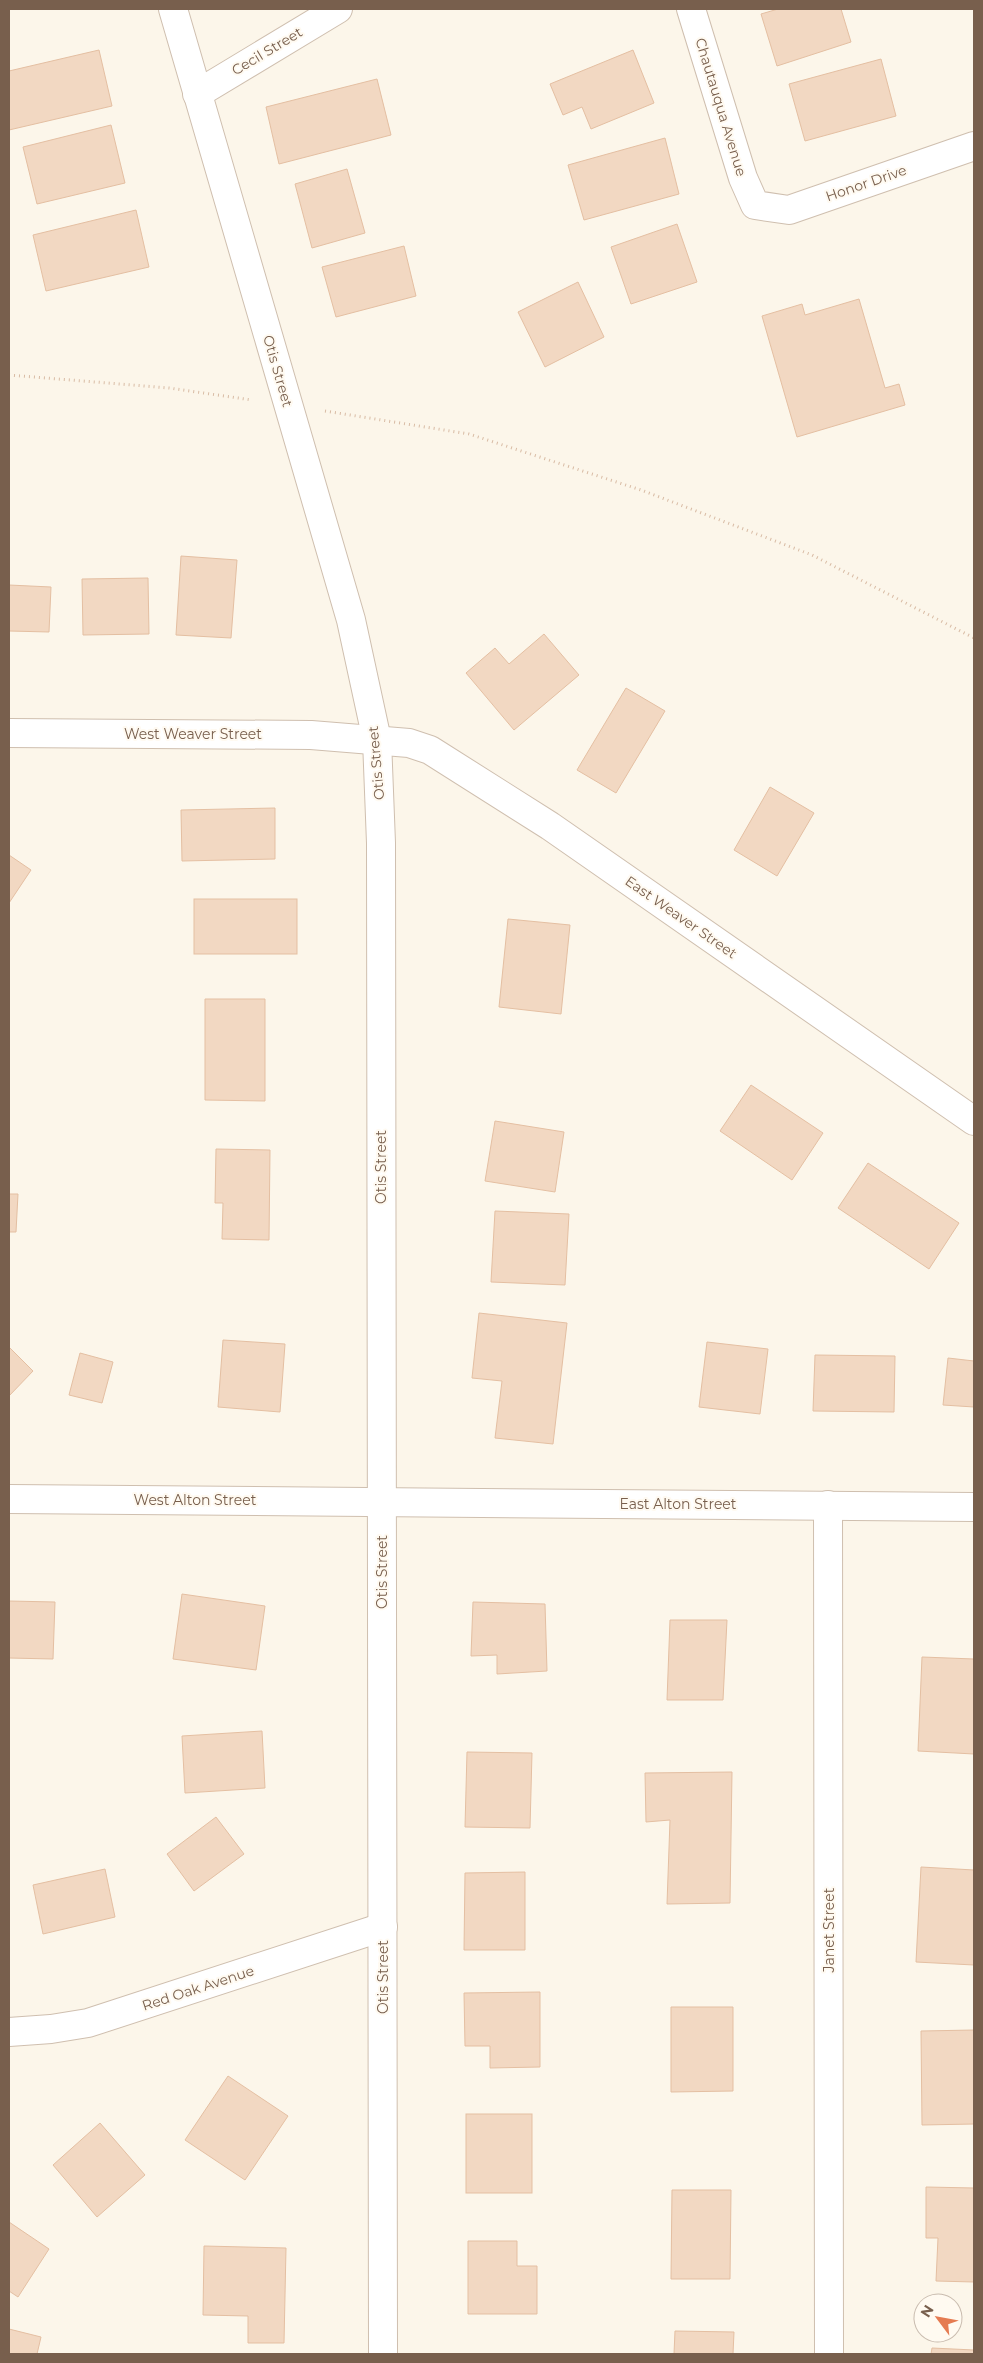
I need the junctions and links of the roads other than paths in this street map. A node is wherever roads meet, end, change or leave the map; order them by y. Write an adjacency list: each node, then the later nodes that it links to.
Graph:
1 (173, 9): 4 (street, Otis Street)
2 (338, 9): 4 (street, Cecil Street)
3 (691, 9): 6 (street, Chautauqua Avenue)
4 (197, 94): 8 (street, Otis Street)
5 (974, 146): 6 (street, Honor Drive)
6 (756, 205)
7 (9, 732): 8 (street, West Weaver Street)
8 (377, 740): 9 (street, East Weaver Street); 11 (street, Otis Street)
9 (974, 1121)
10 (9, 1499): 11 (street, West Alton Street)
11 (382, 1502): 12 (street, East Alton Street); 14 (street, Otis Street)
12 (828, 1506): 13 (street, East Alton Street); 17 (street, Janet Street)
13 (974, 1507)
14 (382, 1927): 15 (street, Red Oak Avenue); 16 (street, Otis Street)
15 (9, 2032)
16 (383, 2354)
17 (829, 2354)

